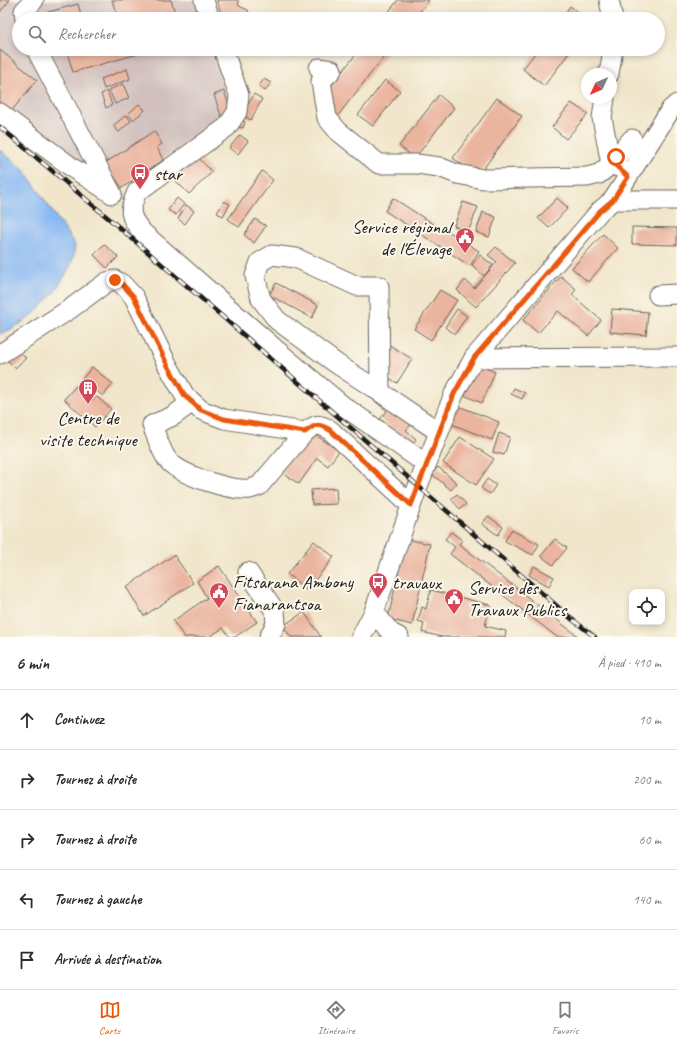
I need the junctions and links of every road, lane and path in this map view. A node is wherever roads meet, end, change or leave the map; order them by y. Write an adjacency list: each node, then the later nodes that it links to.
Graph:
1 (34, 0): 4 (street)
2 (204, 0): 5 (street)
3 (610, 0): 6 (street)
4 (24, 12)
5 (208, 12)
6 (612, 12)
7 (40, 56): 18 (street)
8 (225, 56): 21 (street)
9 (612, 56): 11 (street)
10 (319, 68): 16 (street)
11 (610, 68)
12 (604, 104): 16 (street)
13 (677, 104): 17 (street)
14 (0, 113): 18 (street)
15 (632, 139): 16 (street)
16 (612, 162): 17 (street)
17 (628, 177): 19 (street)
18 (112, 194): 21 (street)
19 (613, 200): 20 (street); 26 (street)
20 (677, 200)
21 (131, 205): 31 (street)
22 (658, 294): 23 (street)
23 (677, 294)
24 (0, 354): 28 (street)
25 (677, 357): 26 (street)
26 (474, 358): 30 (street)
27 (380, 392): 27 (street); 30 (street)
28 (192, 402): 29 (street); 29 (street)
29 (305, 432): 32 (street)
30 (439, 432): 31 (street)
31 (426, 464): 32 (street)
32 (411, 505): 34 (street)
33 (248, 572): 35 (street)
34 (374, 612): 36 (street); 37 (street)
35 (269, 637)
36 (361, 637)
37 (399, 637)

